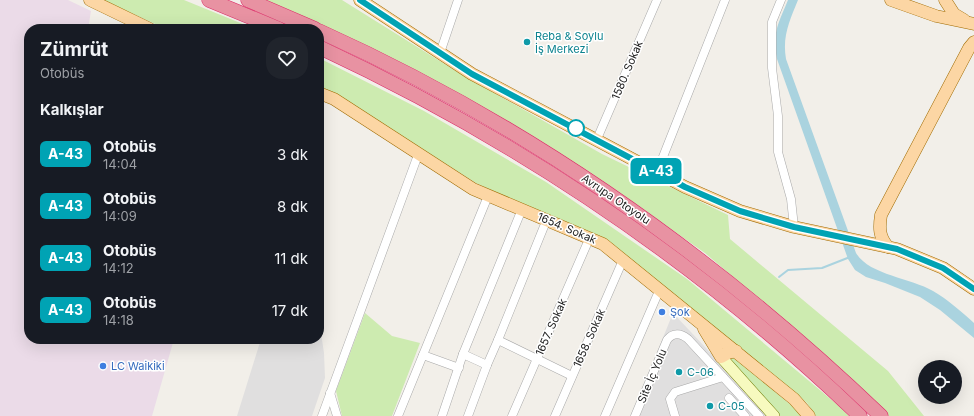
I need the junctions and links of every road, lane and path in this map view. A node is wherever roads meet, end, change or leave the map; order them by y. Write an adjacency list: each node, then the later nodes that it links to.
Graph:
1 (90, 0): 11 (main road)
2 (209, 0): 12 (highway)
3 (248, 0): 13 (highway)
4 (458, 0): 18 (street)
5 (657, 0): 20 (street, 1580. Sokak)
6 (725, 0): 22 (street)
7 (781, 0): 26 (street)
8 (891, 0): 14 (main road)
9 (945, 0): 14 (main road)
10 (365, 1): 18 (main road)
11 (140, 24)
12 (267, 24)
13 (303, 24)
14 (971, 24)
15 (324, 33): 61 (highway, Avrupa Otoyolu)
16 (974, 42): 28 (main road)
17 (324, 49): 60 (highway, Avrupa Otoyolu)
18 (440, 53): 20 (main road)
19 (324, 95): 21 (main road, 1654. Sokak)
20 (597, 139): 22 (main road)
21 (418, 155): 23 (main road, 1654. Sokak); 44 (street)
22 (657, 172): 26 (main road)
23 (488, 196): 24 (main road, 1654. Sokak); 35 (street)
24 (522, 209): 25 (main road, 1654. Sokak); 36 (street)
25 (547, 219): 27 (main road, 1654. Sokak); 33 (street)
26 (794, 227): 28 (main road)
27 (590, 238): 29 (main road, 1654. Sokak); 39 (street, 1657. Sokak)
28 (888, 247): 30 (main road)
29 (623, 260): 31 (main road, 1654. Sokak); 42 (street, 1658. Sokak)
30 (974, 289)
31 (658, 291): 32 (main road, 1654. Sokak); 53 (street)
32 (700, 323): 34 (main road, 1654. Sokak); 37 (main road)
33 (498, 340): 39 (street); 40 (street)
34 (736, 351): 37 (main road); 59 (main road, 1654. Sokak)
35 (423, 354): 41 (street); 48 (street)
36 (463, 354): 40 (street); 41 (street)
37 (716, 357): 38 (street); 38 (street, Site İç Yolu); 43 (street, Site İç Yolu); 58 (street)
38 (705, 358): 54 (street, Site İç Yolu)
39 (537, 359): 42 (street); 51 (street, 1657. Sokak)
40 (487, 365): 50 (street)
41 (458, 368): 49 (street)
42 (572, 376): 52 (street, 1658. Sokak)
43 (723, 377): 55 (street); 57 (street, Site İç Yolu)
44 (330, 393): 46 (street); 47 (street)
45 (729, 398): 56 (street)
46 (322, 416)
47 (337, 416)
48 (398, 416)
49 (442, 416)
50 (468, 416)
51 (512, 416)
52 (555, 416)
53 (606, 416)
54 (635, 416)
55 (675, 416)
56 (745, 416)
57 (759, 416)
58 (774, 416)
59 (809, 416)
60 (860, 416)
61 (881, 416)

